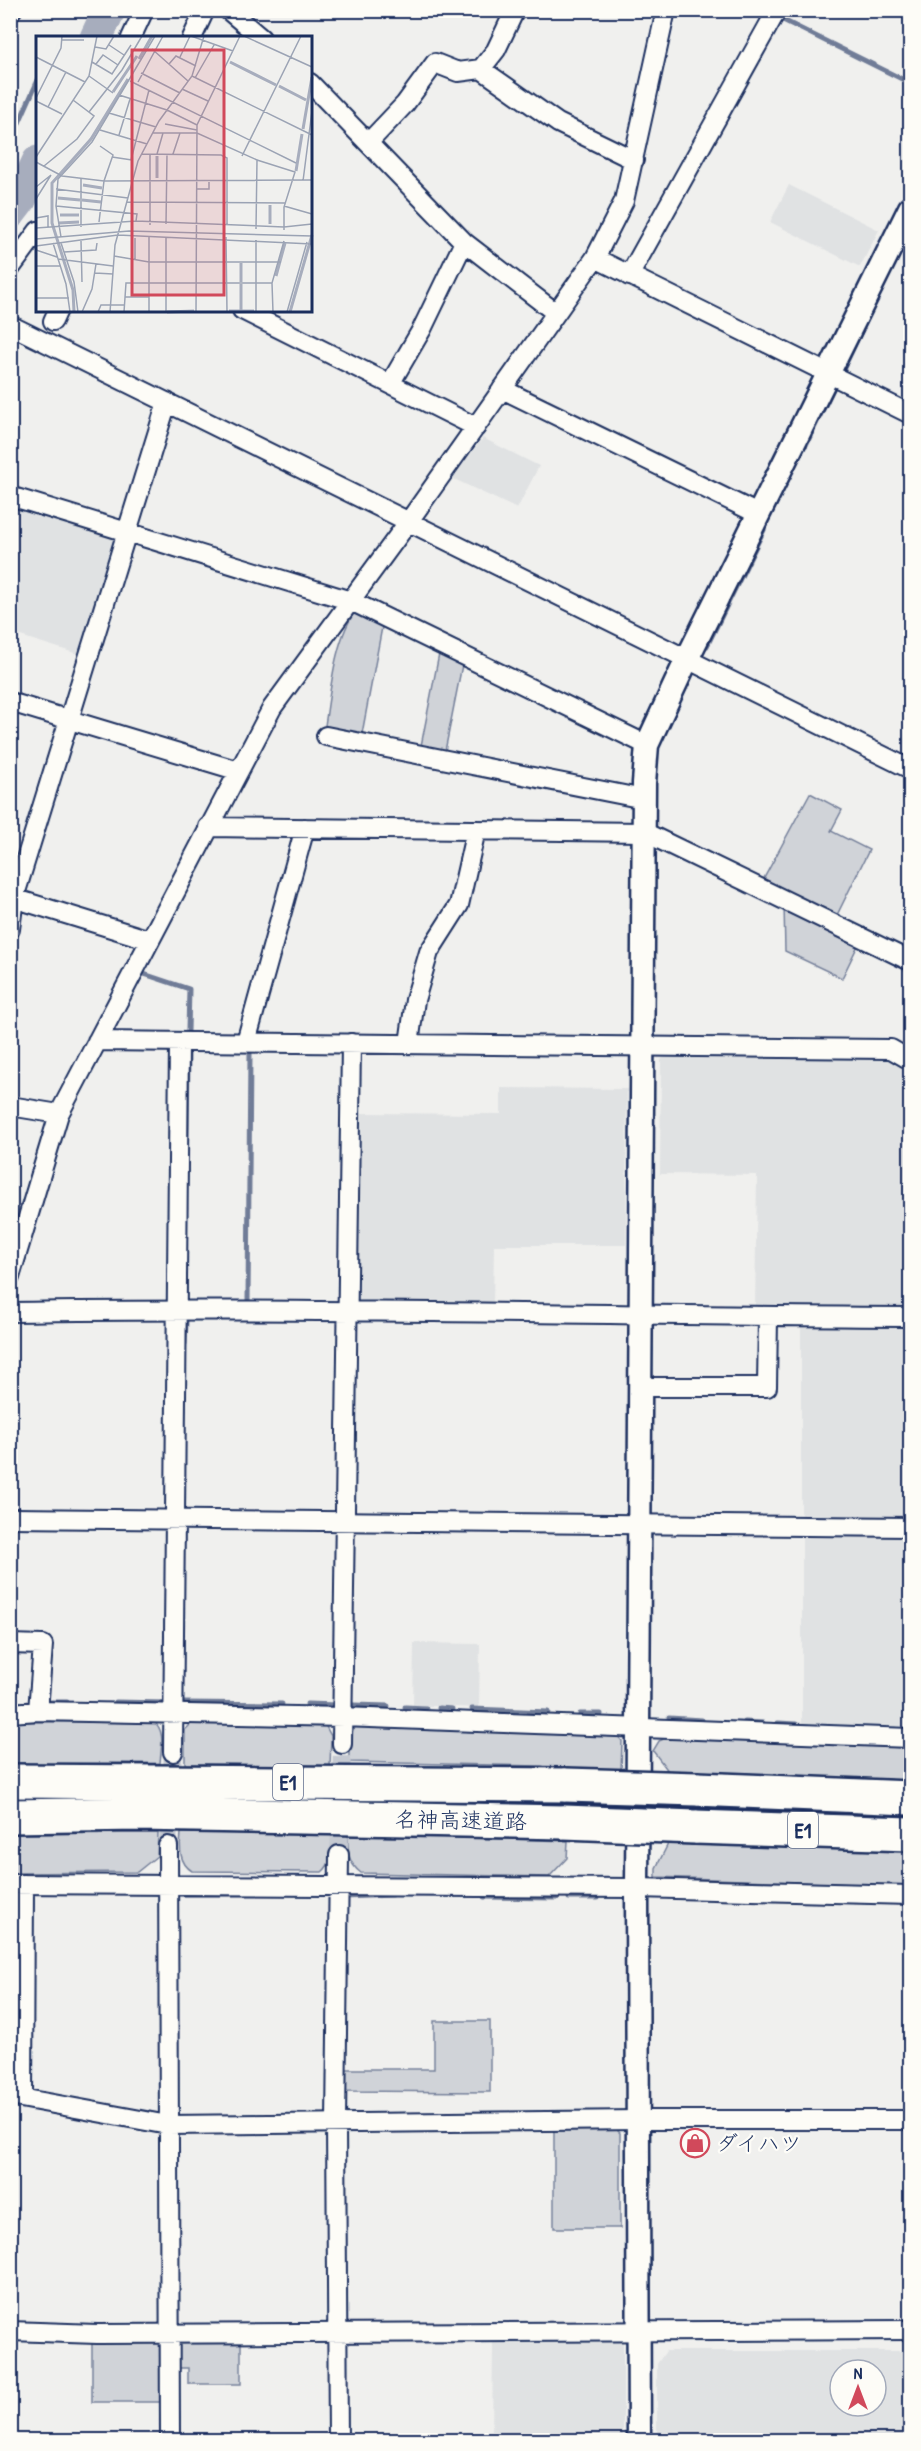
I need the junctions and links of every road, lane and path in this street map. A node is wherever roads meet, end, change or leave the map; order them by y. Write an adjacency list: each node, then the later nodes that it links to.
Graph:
1 (144, 10): 7 (street)
2 (205, 10): 8 (street)
3 (228, 10): 9 (street)
4 (515, 10): 10 (street)
5 (666, 10): 13 (street)
6 (777, 10): 19 (street)
7 (132, 36)
8 (193, 36)
9 (259, 36)
10 (481, 69): 12 (street); 13 (street)
11 (312, 85): 12 (street)
12 (368, 142): 16 (street)
13 (634, 160): 17 (street)
14 (910, 208): 23 (street)
15 (36, 234): 18 (street)
16 (464, 242): 21 (street); 24 (street)
17 (595, 258): 19 (street); 21 (street)
18 (10, 269)
19 (629, 276): 23 (street)
20 (246, 312): 24 (street)
21 (556, 313): 25 (street)
22 (10, 325): 26 (street)
23 (828, 373): 27 (street); 30 (street)
24 (390, 384): 28 (street)
25 (502, 389): 28 (street); 30 (street)
26 (166, 402): 31 (street); 32 (street)
27 (910, 414)
28 (476, 427): 31 (street)
29 (10, 496): 32 (street)
30 (758, 514): 34 (street)
31 (409, 521): 33 (street); 34 (street)
32 (127, 532): 33 (street); 36 (street)
33 (351, 601): 38 (street); 40 (street)
34 (687, 659): 38 (street); 39 (street)
35 (10, 702): 36 (street)
36 (69, 719): 40 (street); 46 (street)
37 (326, 736): 41 (street)
38 (647, 745): 41 (street)
39 (910, 769)
40 (238, 771): 42 (street)
41 (644, 799): 45 (street)
42 (208, 827): 43 (street); 48 (street)
43 (305, 828): 44 (street); 52 (street)
44 (476, 830): 45 (street); 54 (street)
45 (644, 832): 49 (street); 55 (street)
46 (12, 897): 47 (street); 48 (street)
47 (10, 929)
48 (150, 940): 50 (street)
49 (910, 961)
50 (97, 1041): 51 (street); 58 (street)
51 (179, 1042): 52 (street); 60 (street)
52 (246, 1042): 53 (street)
53 (351, 1043): 54 (street); 62 (street)
54 (409, 1044): 55 (street)
55 (642, 1046): 56 (street); 63 (street)
56 (910, 1060)
57 (10, 1106): 58 (street)
58 (59, 1114): 59 (street)
59 (10, 1277)
60 (178, 1309): 61 (street); 62 (street); 68 (street)
61 (10, 1312)
62 (348, 1313): 63 (street); 69 (street)
63 (640, 1316): 64 (street); 66 (street)
64 (768, 1317): 65 (street); 66 (street)
65 (910, 1317)
66 (640, 1387): 70 (street)
67 (10, 1518): 68 (street)
68 (176, 1520): 69 (street); 75 (street)
69 (345, 1521): 70 (street); 76 (street)
70 (639, 1524): 71 (street); 77 (street)
71 (910, 1527)
72 (10, 1644): 73 (street)
73 (38, 1711): 74 (street); 75 (street)
74 (10, 1713)
75 (175, 1713): 76 (street); 80 (street)
76 (343, 1717): 77 (street); 79 (street)
77 (638, 1728): 78 (street); 90 (street)
78 (910, 1738)
79 (342, 1744)
80 (173, 1752)
81 (10, 1781): 82 (highway, 名神高速道路 / E1, bridge)
82 (910, 1798)
83 (10, 1816): 84 (highway, 名神高速道路 / E1, bridge)
84 (910, 1834)
85 (168, 1846): 88 (street)
86 (339, 1854): 89 (street)
87 (17, 1884): 88 (street); 92 (street)
88 (167, 1884): 89 (street); 96 (street)
89 (338, 1885): 90 (street); 95 (street)
90 (637, 1888): 91 (street); 93 (street)
91 (910, 1895)
92 (17, 2097): 96 (street)
93 (638, 2120): 94 (street); 95 (street); 99 (street)
94 (910, 2120)
95 (336, 2123): 96 (street); 100 (street)
96 (168, 2125): 101 (street)
97 (910, 2330): 99 (street)
98 (10, 2331): 101 (street)
99 (639, 2331): 100 (street); 104 (street)
100 (337, 2332): 101 (street); 103 (street)
101 (169, 2333): 102 (street)
102 (170, 2440)
103 (338, 2440)
104 (639, 2440)

